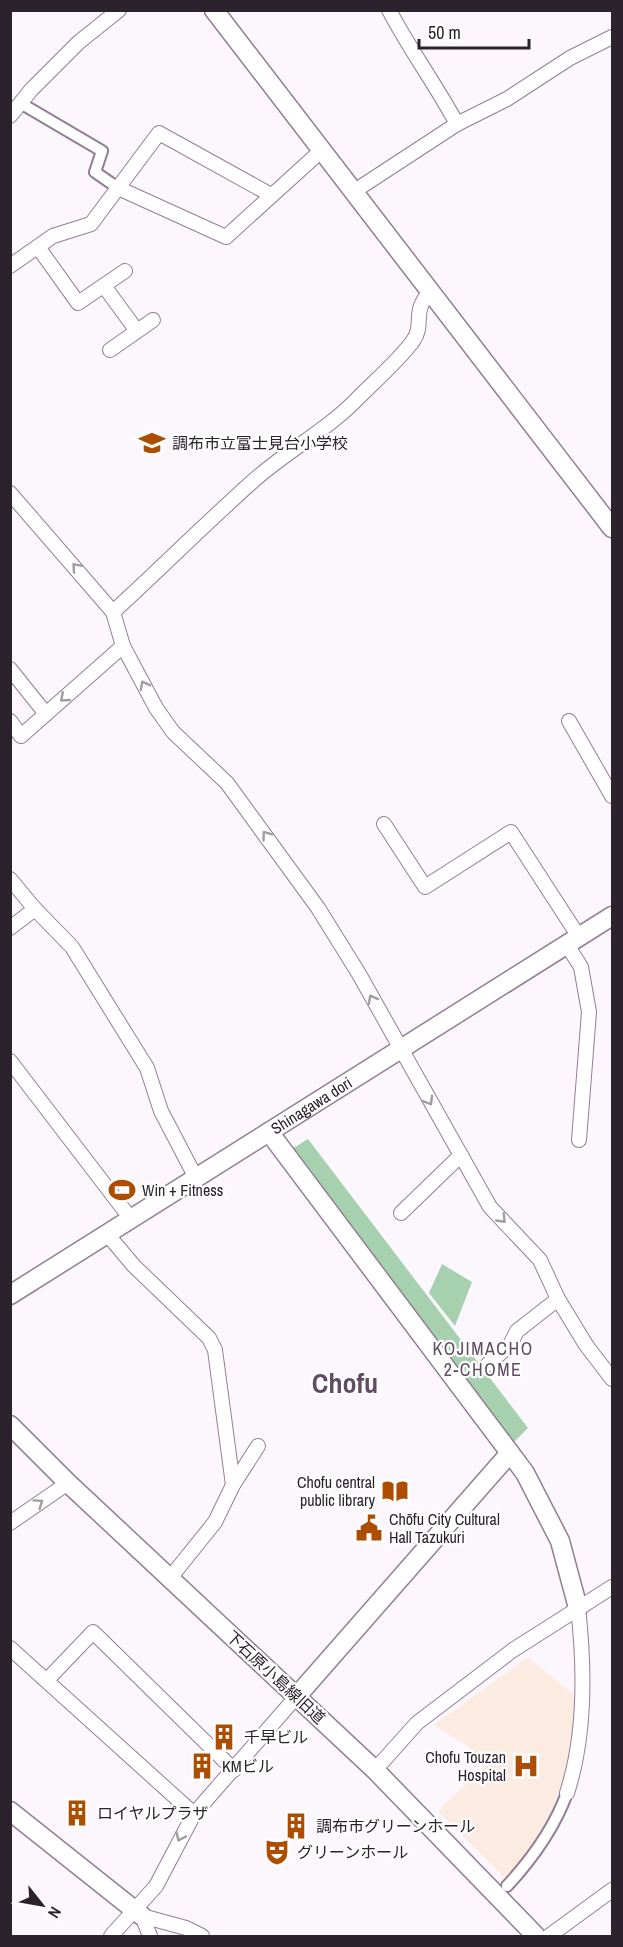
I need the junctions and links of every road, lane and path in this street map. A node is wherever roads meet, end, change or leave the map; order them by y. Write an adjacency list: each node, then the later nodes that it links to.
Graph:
1 (118, 10): 5 (street)
2 (214, 10): 8 (street)
3 (389, 10): 7 (street)
4 (612, 37): 7 (street)
5 (22, 104): 6 (street); 9 (street)
6 (10, 116)
7 (457, 124): 10 (street)
8 (322, 150): 10 (street); 11 (street)
9 (118, 188): 11 (street); 11 (street); 12 (street)
10 (353, 192): 16 (street)
11 (271, 195)
12 (38, 247): 13 (street); 15 (street)
13 (10, 266)
14 (125, 271): 15 (street)
15 (104, 285): 18 (street)
16 (430, 292): 21 (street); 22 (street)
17 (153, 320): 18 (street)
18 (137, 331): 19 (street)
19 (110, 350)
20 (10, 494): 22 (street, one-way to 20)
21 (612, 528)
22 (113, 612): 23 (street)
23 (123, 646): 25 (street, one-way to 25); 35 (street, one-way to 23)
24 (10, 669): 25 (street)
25 (46, 714): 27 (street)
26 (569, 721): 28 (street)
27 (10, 722)
28 (612, 796)
29 (384, 824): 34 (street)
30 (10, 879): 31 (street)
31 (35, 909): 33 (street); 40 (street)
32 (612, 916): 34 (street, Shinagawa dori)
33 (10, 928)
34 (573, 941): 35 (street, Shinagawa dori); 38 (street)
35 (401, 1050): 37 (street, Shinagawa dori); 39 (street, one-way to 39)
36 (10, 1060): 42 (street)
37 (269, 1132): 40 (street, Shinagawa dori); 50 (street)
38 (579, 1140)
39 (461, 1155): 41 (street); 45 (street, one-way to 45)
40 (196, 1178): 42 (street, Shinagawa dori)
41 (400, 1213)
42 (131, 1219): 43 (street, Shinagawa dori)
43 (107, 1234): 44 (street, Shinagawa dori); 52 (street)
44 (10, 1295)
45 (558, 1299): 46 (street); 47 (street)
46 (488, 1364)
47 (612, 1379)
48 (10, 1425): 51 (street, 下石原小島線旧道)
49 (258, 1446): 52 (street)
50 (510, 1453): 56 (street); 59 (street)
51 (68, 1484): 53 (street, one-way to 51); 54 (street, 下石原小島線旧道)
52 (233, 1485): 54 (street)
53 (10, 1523)
54 (170, 1578): 59 (street, 下石原小島線旧道)
55 (612, 1587): 56 (street)
56 (578, 1608): 61 (street); 62 (street)
57 (10, 1648): 58 (street)
58 (46, 1680): 60 (street); 64 (street)
59 (297, 1696): 60 (street); 61 (street, 下石原小島線旧道)
60 (234, 1770): 64 (street)
61 (375, 1770): 71 (street, 下石原小島線旧道)
62 (567, 1793): 65 (street)
63 (10, 1811): 67 (street)
64 (194, 1814): 67 (street, one-way to 67)
65 (507, 1886)
66 (612, 1890): 72 (street)
67 (139, 1913): 68 (street); 69 (street); 70 (street)
68 (193, 1935)
69 (111, 1936)
70 (150, 1936)
71 (536, 1936)
72 (549, 1936)

